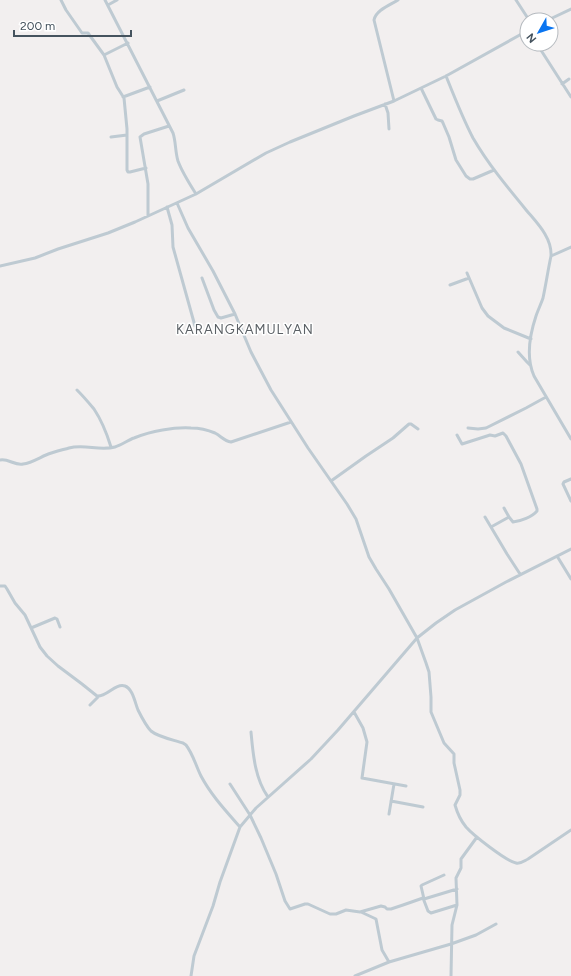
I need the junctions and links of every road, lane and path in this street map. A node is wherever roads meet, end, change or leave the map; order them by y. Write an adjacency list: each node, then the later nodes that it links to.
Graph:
1 (62, 0): 13 (street)
2 (106, 0): 6 (street)
3 (117, 0): 6 (street)
4 (398, 0): 23 (street)
5 (516, 0): 8 (street)
6 (108, 5): 11 (street)
7 (571, 9): 9 (street)
8 (524, 12)
9 (559, 15)
10 (519, 35): 14 (street)
11 (128, 43): 13 (street); 17 (street)
12 (542, 52): 16 (street)
13 (104, 55): 20 (street)
14 (446, 76): 18 (street); 30 (street)
15 (568, 79): 16 (street)
16 (562, 84): 21 (street)
17 (150, 87): 20 (street); 22 (street)
18 (421, 88): 23 (street); 30 (street)
19 (184, 90): 22 (street)
20 (123, 97): 27 (street)
21 (571, 97)
22 (157, 101): 25 (street)
23 (394, 101): 24 (street)
24 (385, 104): 26 (street); 31 (street)
25 (169, 126): 29 (street); 31 (street)
26 (389, 129)
27 (127, 135): 28 (street); 29 (street)
28 (111, 137)
29 (146, 168): 34 (street)
30 (494, 170): 36 (street)
31 (196, 194): 32 (street)
32 (177, 203): 33 (street); 42 (street)
33 (167, 207): 34 (street); 43 (street)
34 (148, 216): 37 (street)
35 (571, 247): 36 (street)
36 (551, 256): 44 (street)
37 (0, 266)
38 (467, 273): 40 (street)
39 (202, 278): 42 (street)
40 (469, 278): 41 (street); 44 (street)
41 (450, 285)
42 (234, 314): 49 (street)
43 (195, 326)
44 (531, 339): 46 (street)
45 (518, 352): 46 (street)
46 (530, 365): 48 (street)
47 (77, 390): 54 (street)
48 (546, 397): 50 (street); 53 (street)
49 (291, 422): 54 (street); 57 (street)
50 (468, 428)
51 (418, 429): 57 (street)
52 (457, 435): 61 (street)
53 (571, 439)
54 (111, 448): 55 (street)
55 (0, 460)
56 (571, 479): 58 (street)
57 (331, 481): 70 (street)
58 (571, 501)
59 (504, 508): 61 (street)
60 (485, 517): 62 (street)
61 (509, 517): 62 (street)
62 (491, 527): 65 (street)
63 (571, 549): 64 (street)
64 (557, 556): 65 (street); 66 (street)
65 (520, 574): 70 (street)
66 (571, 579)
67 (0, 586): 69 (street)
68 (60, 627): 69 (street)
69 (31, 628): 71 (street)
70 (417, 638): 73 (street); 85 (street)
71 (99, 696): 72 (street); 83 (street)
72 (90, 705)
73 (354, 712): 76 (street); 78 (street)
74 (251, 732): 78 (street)
75 (230, 784): 82 (street)
76 (394, 784): 77 (street); 79 (street)
77 (406, 786)
78 (268, 797): 82 (street)
79 (392, 801): 80 (street); 81 (street)
80 (423, 807)
81 (389, 814)
82 (250, 815): 83 (street); 90 (street)
83 (240, 827): 94 (street)
84 (571, 830): 85 (street)
85 (477, 837): 87 (street)
86 (444, 875): 88 (street)
87 (457, 889): 88 (street); 89 (street)
88 (424, 899): 89 (street); 90 (street)
89 (457, 906): 92 (street)
90 (360, 912): 93 (street)
91 (496, 924): 92 (street)
92 (451, 944): 93 (street); 96 (street)
93 (390, 962): 95 (street)
94 (190, 976)
95 (355, 976)
96 (451, 976)

